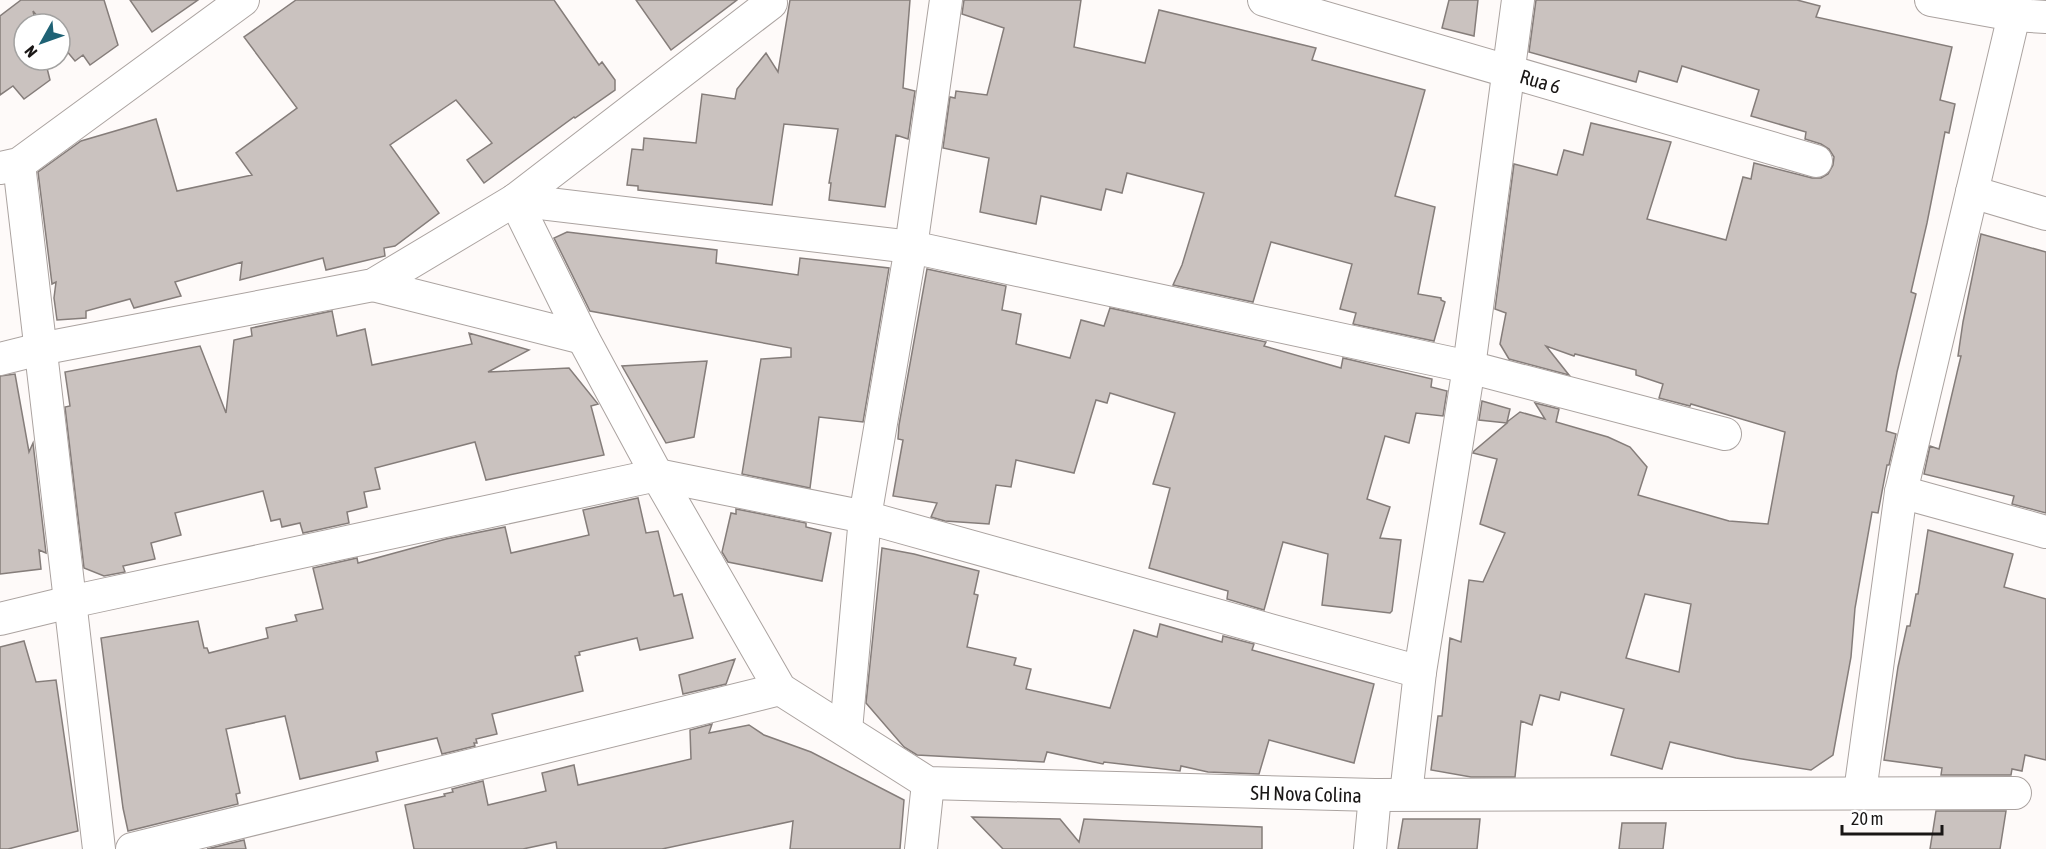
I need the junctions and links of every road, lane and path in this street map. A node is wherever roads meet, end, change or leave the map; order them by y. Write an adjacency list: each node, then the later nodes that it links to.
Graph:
1 (243, 0): 11 (street)
2 (770, 0): 13 (street)
3 (946, 0): 15 (street)
4 (1264, 0): 9 (street, Rua 6)
5 (1518, 0): 9 (street)
6 (1930, 0): 7 (street)
7 (2014, 8): 8 (street); 12 (street)
8 (2046, 17)
9 (1509, 70): 10 (street, Rua 6); 20 (street)
10 (1816, 161)
11 (9, 166): 18 (street)
12 (1972, 192): 14 (street); 23 (street)
13 (515, 200): 15 (street); 16 (street); 17 (street)
14 (2046, 214)
15 (911, 247): 20 (street); 24 (street)
16 (373, 285): 17 (street); 18 (street)
17 (583, 338): 22 (street)
18 (40, 349): 19 (street); 26 (street)
19 (0, 359)
20 (1469, 367): 21 (street); 28 (street)
21 (1725, 434)
22 (657, 475): 24 (street); 26 (street); 29 (street)
23 (1901, 492): 25 (street); 32 (street)
24 (865, 517): 28 (street); 30 (street)
25 (2046, 532)
26 (70, 602): 27 (street); 36 (street)
27 (0, 619)
28 (1420, 672): 34 (street)
29 (780, 689): 30 (street); 37 (street)
30 (846, 730): 31 (street)
31 (928, 783): 35 (street, SH Nova Colina); 38 (street)
32 (1860, 792): 33 (street, SH Nova Colina); 34 (street, SH Nova Colina)
33 (2015, 793)
34 (1406, 794): 35 (street, SH Nova Colina)
35 (1375, 795): 39 (street)
36 (99, 849)
37 (132, 849)
38 (921, 849)
39 (1370, 849)

